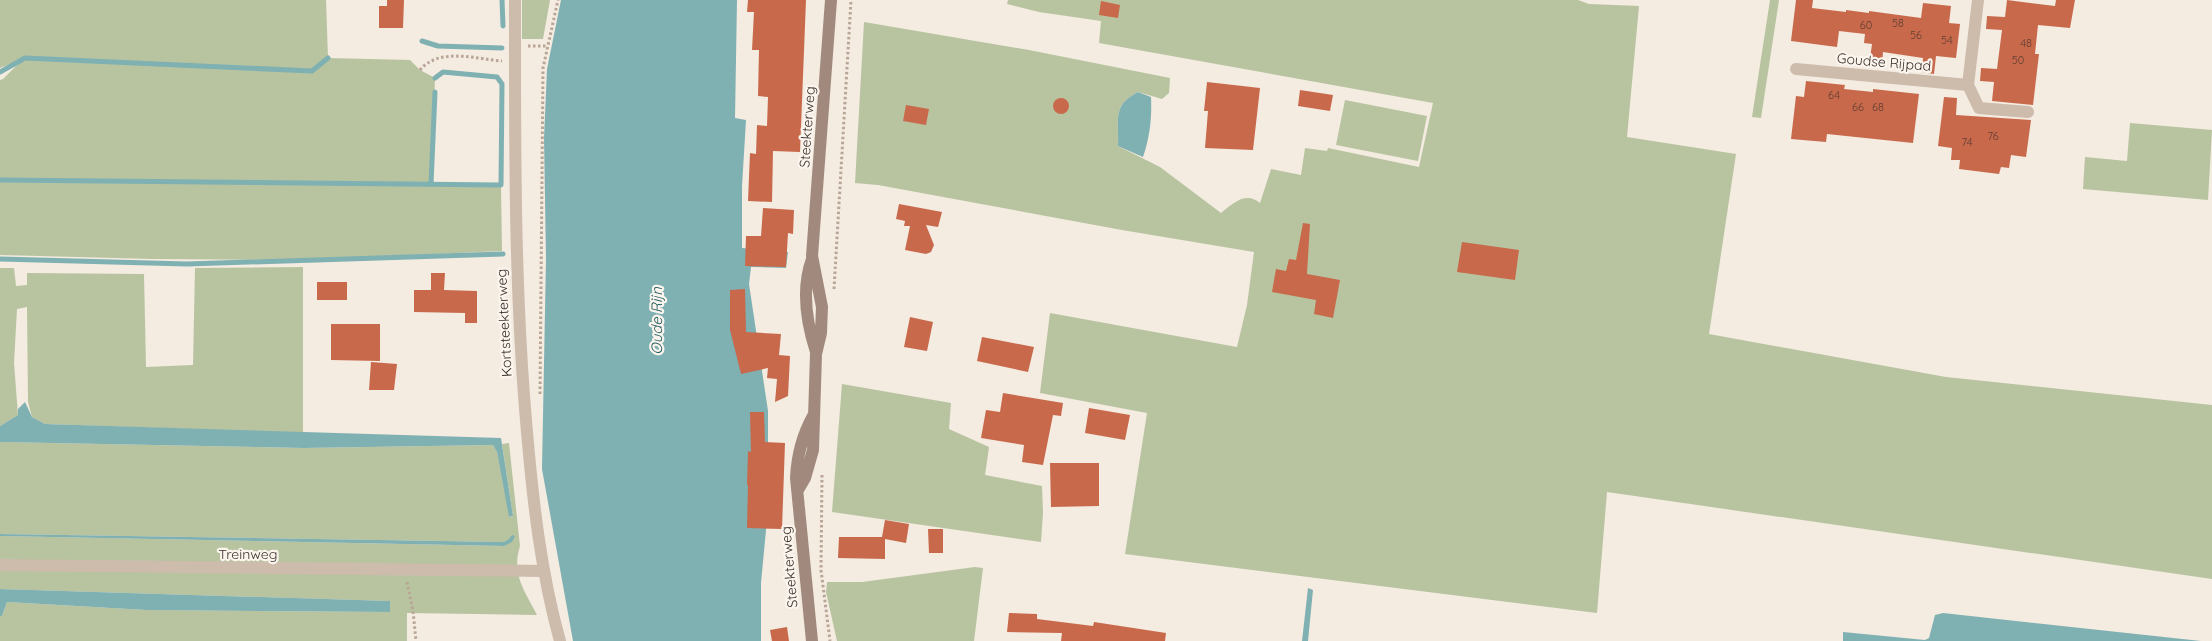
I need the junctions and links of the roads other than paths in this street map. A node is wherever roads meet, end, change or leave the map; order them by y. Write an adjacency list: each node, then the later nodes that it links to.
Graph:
1 (515, 0): 8 (street, Kortsteekterweg)
2 (831, 0): 10 (main road, Steekterweg)
3 (1978, 0): 5 (street)
4 (1796, 68): 5 (street, Goudse Rijpad)
5 (1968, 85): 6 (street)
6 (2028, 112)
7 (0, 565): 8 (street, Treinweg)
8 (544, 571): 9 (street, Kortsteekterweg)
9 (560, 641)
10 (812, 641)

